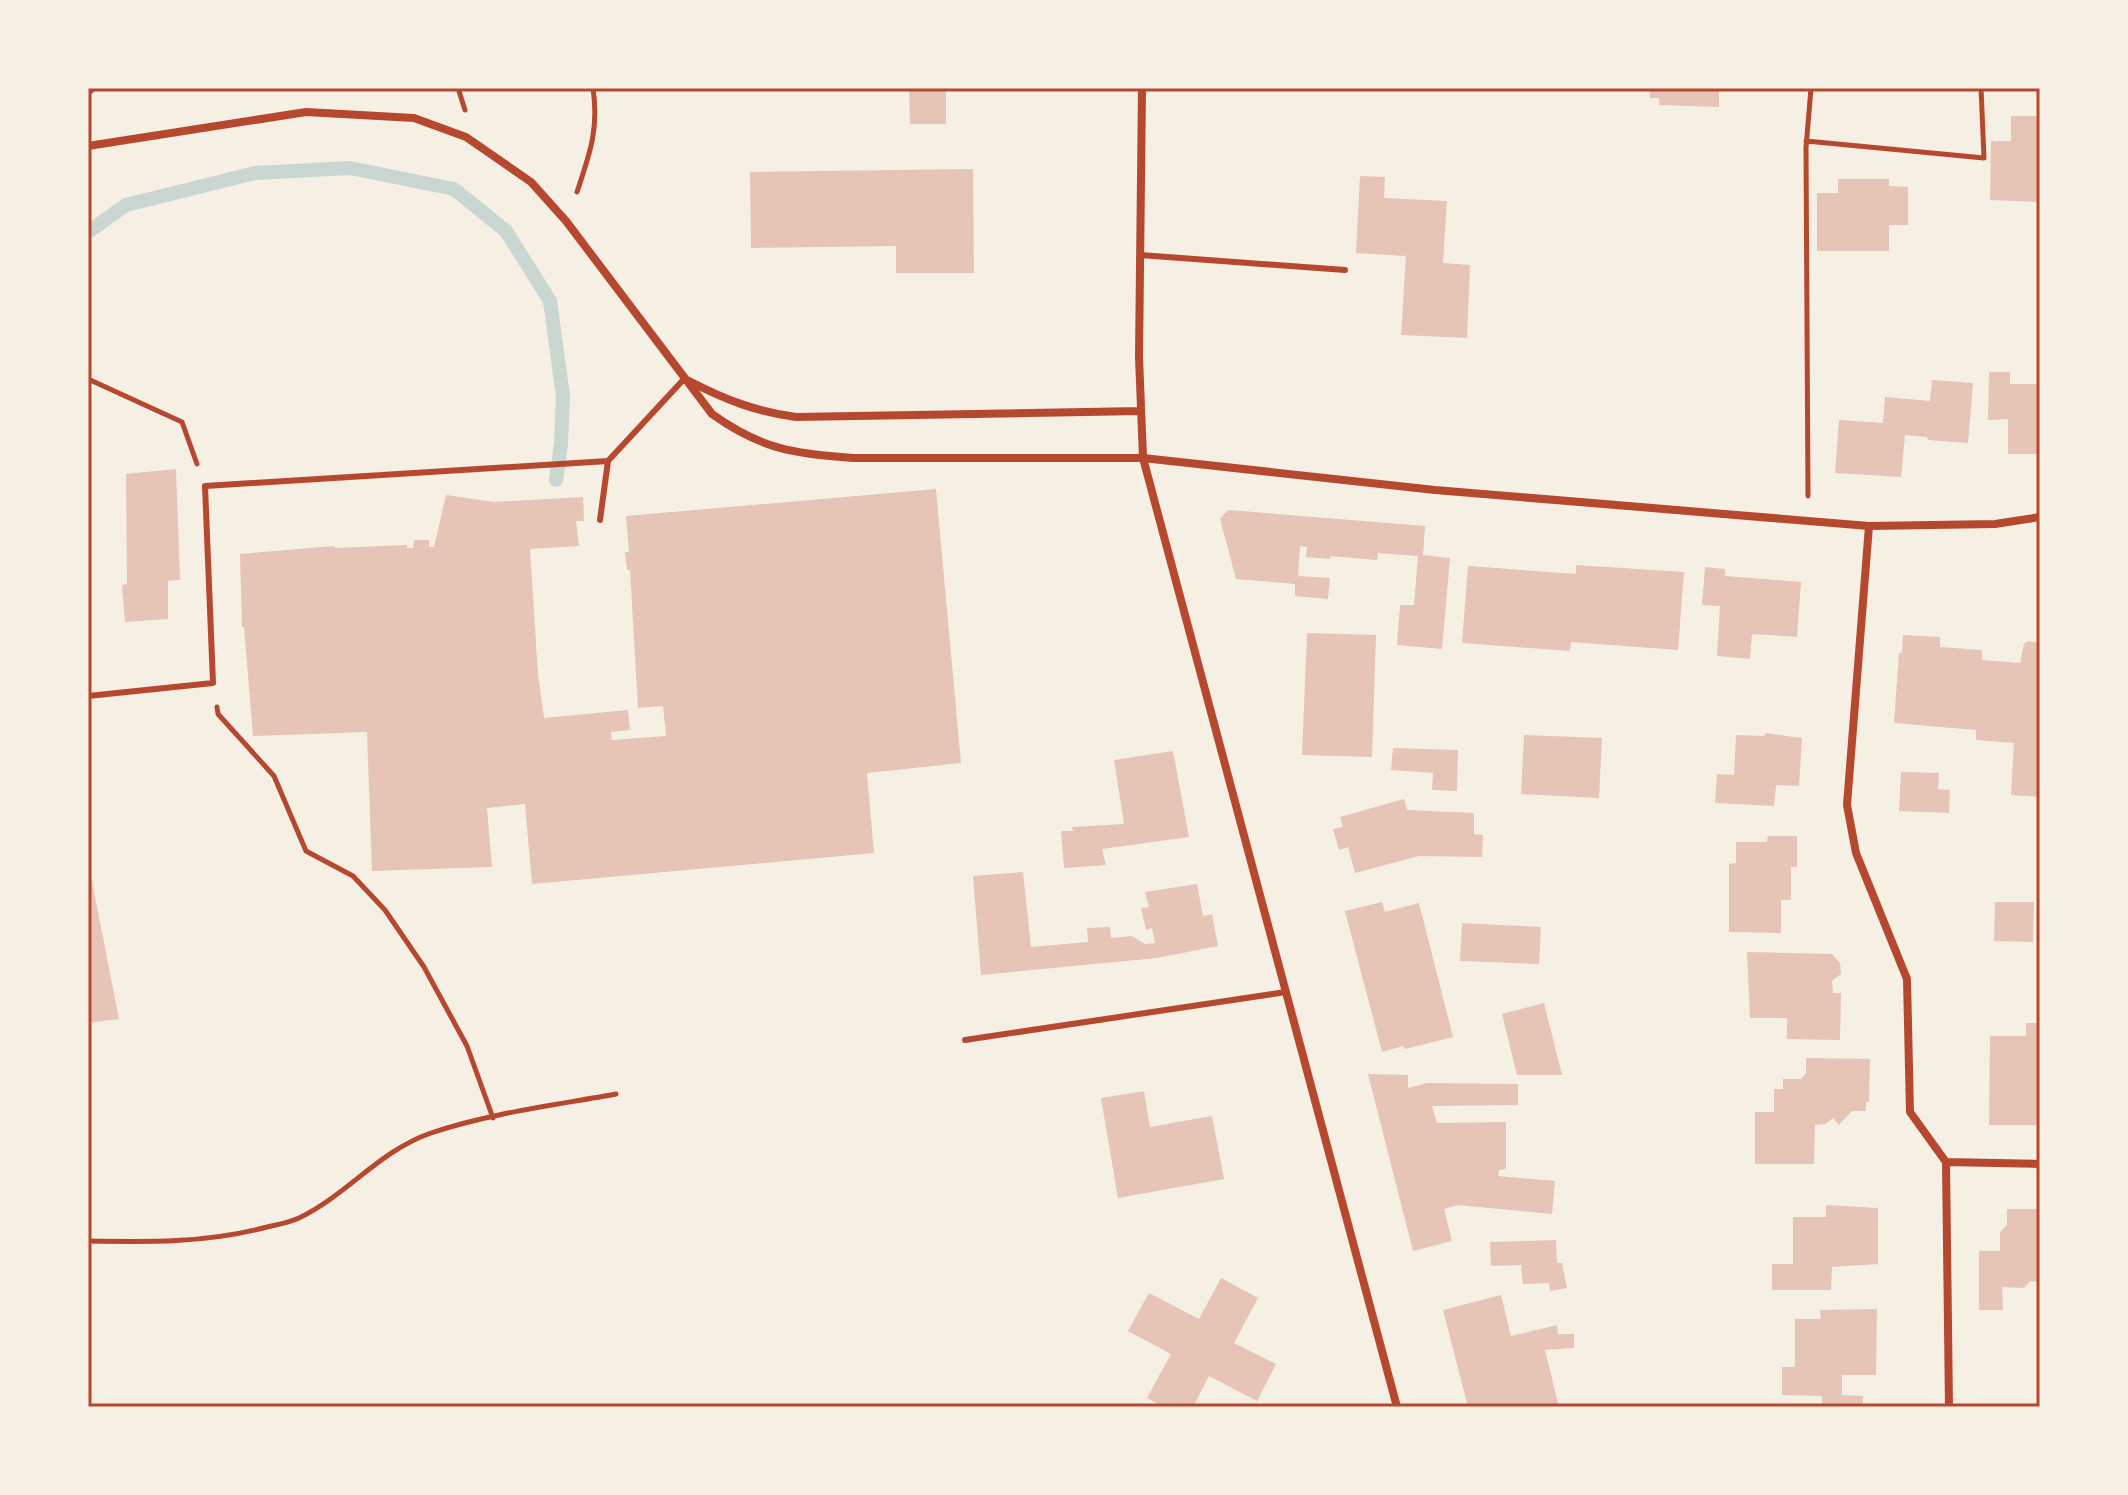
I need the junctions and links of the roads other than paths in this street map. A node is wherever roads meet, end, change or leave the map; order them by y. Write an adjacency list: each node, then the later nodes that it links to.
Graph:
1 (1142, 88): 3 (street)
2 (88, 146): 5 (street)
3 (1140, 255): 4 (lane); 6 (street)
4 (1345, 270)
5 (684, 379): 6 (street); 7 (street); 8 (lane)
6 (1141, 411): 7 (street)
7 (1143, 458): 11 (street); 13 (street)
8 (608, 461): 10 (lane); 12 (lane)
9 (2040, 517): 11 (street)
10 (600, 520)
11 (1869, 526): 15 (street)
12 (88, 696)
13 (1286, 992): 14 (lane); 17 (street)
14 (965, 1040)
15 (1946, 1162): 16 (street); 18 (street)
16 (2040, 1164)
17 (1397, 1407)
18 (1949, 1407)

